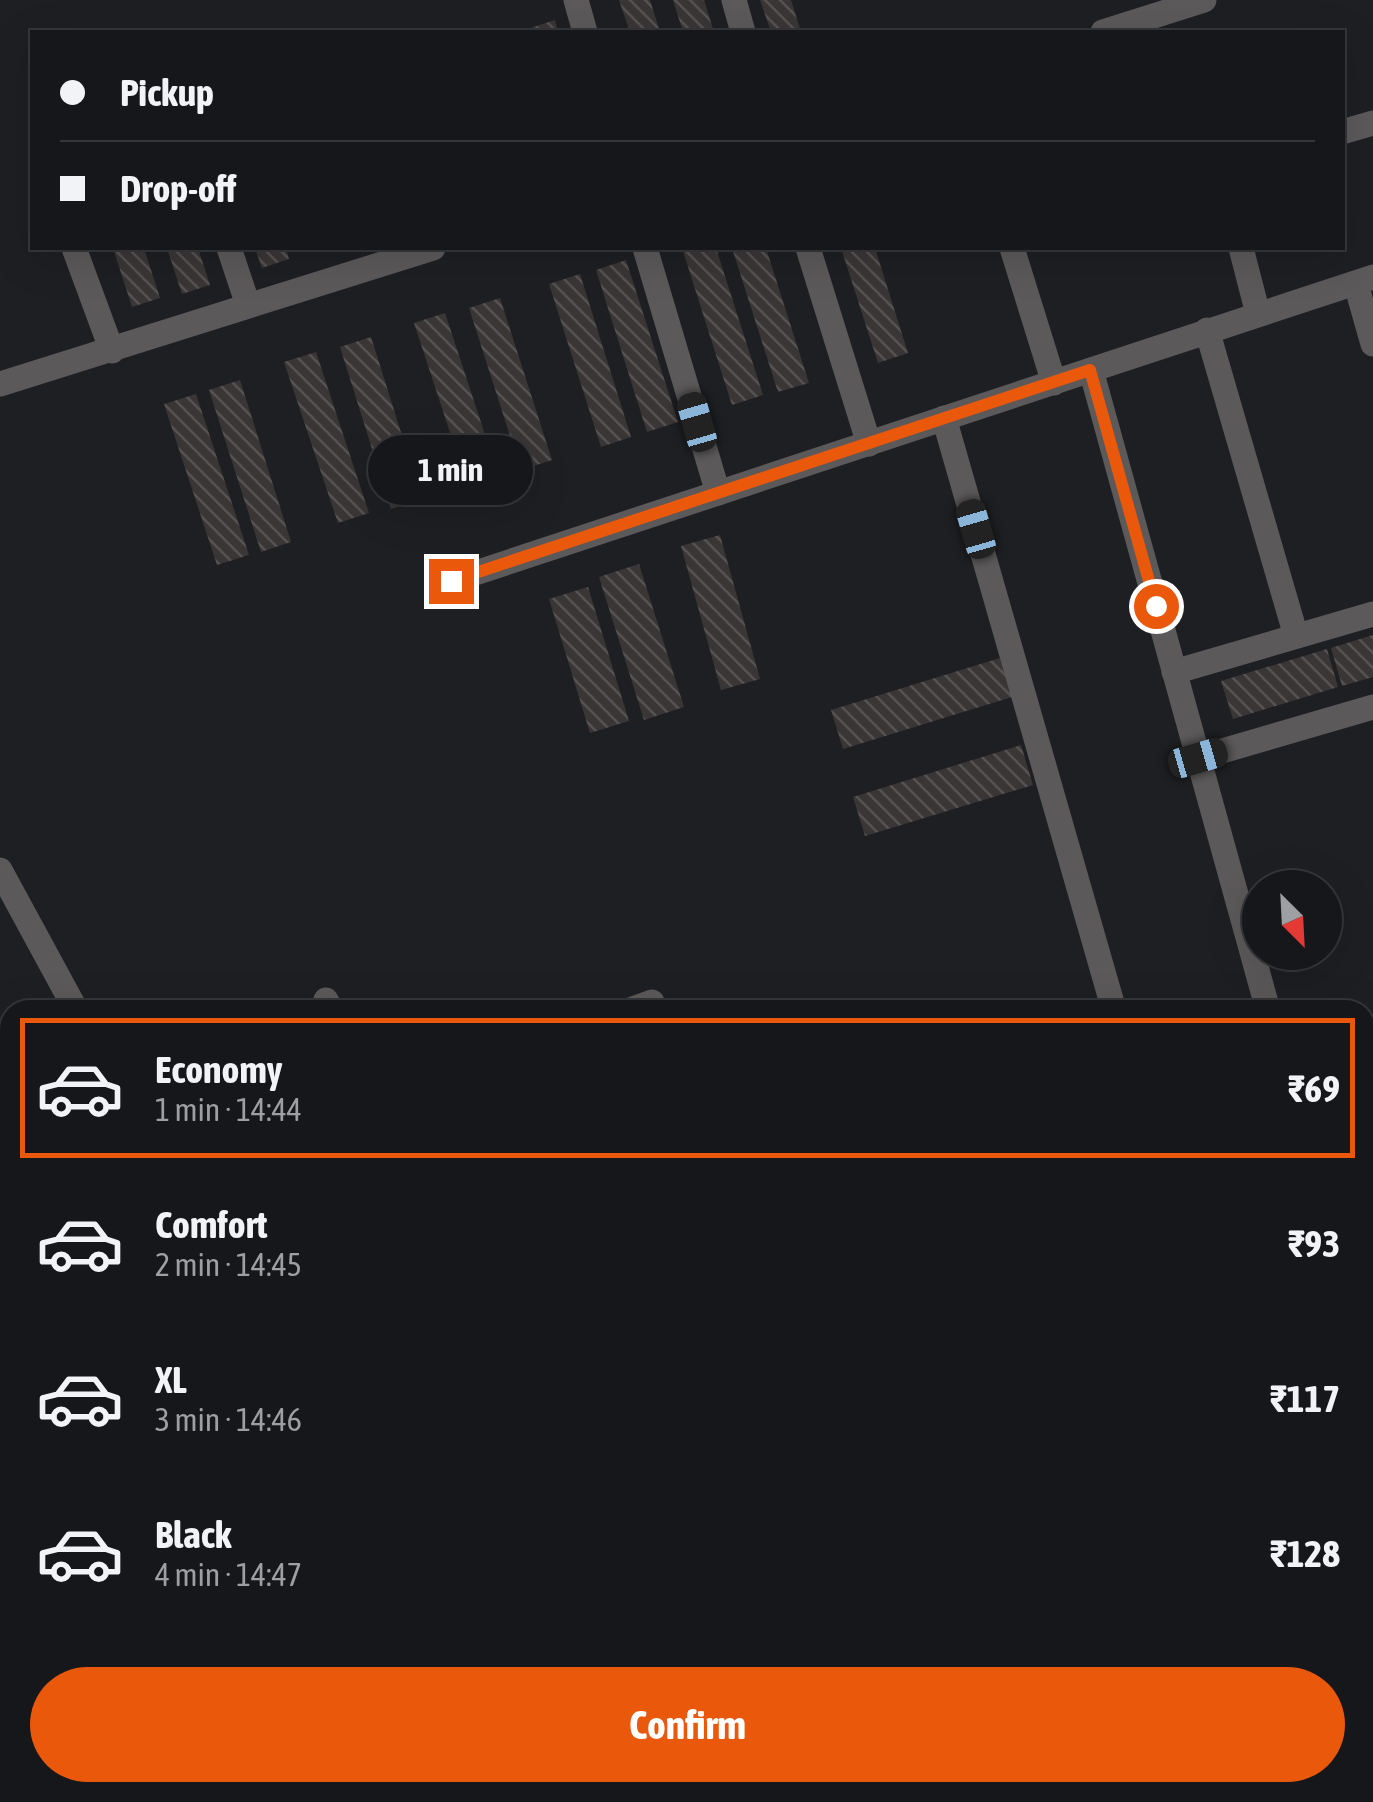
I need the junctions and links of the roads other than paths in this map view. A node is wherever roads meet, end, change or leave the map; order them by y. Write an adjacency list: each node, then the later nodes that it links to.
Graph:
1 (576, 0): 5 (street)
2 (734, 0): 6 (street)
3 (1204, 0): 4 (street)
4 (1175, 22): 7 (street)
5 (584, 30)
6 (742, 30)
7 (1117, 30)
8 (1373, 123): 9 (street)
9 (1345, 131)
10 (75, 250): 23 (street)
11 (229, 250): 19 (street)
12 (419, 250): 17 (street)
13 (646, 250): 29 (street)
14 (809, 250): 28 (street)
15 (1013, 250): 25 (street)
16 (1242, 250): 20 (street)
17 (376, 256): 19 (street)
18 (1364, 280): 20 (street); 22 (street)
19 (248, 304): 23 (street)
20 (1258, 314): 21 (street)
21 (1208, 330): 24 (street); 32 (street)
22 (1373, 344)
23 (112, 351): 26 (street)
24 (1090, 370): 25 (street); 33 (street)
25 (1054, 383): 27 (street)
26 (0, 384)
27 (944, 418): 28 (street); 38 (street)
28 (869, 444): 29 (street)
29 (718, 493): 30 (street)
30 (451, 581)
31 (1373, 614): 32 (street)
32 (1296, 636): 33 (street)
33 (1174, 672): 35 (street)
34 (1373, 707): 35 (street)
35 (1198, 758): 39 (street)
36 (0, 870): 37 (street)
37 (71, 1000)
38 (1111, 1000)
39 (1265, 1000)

